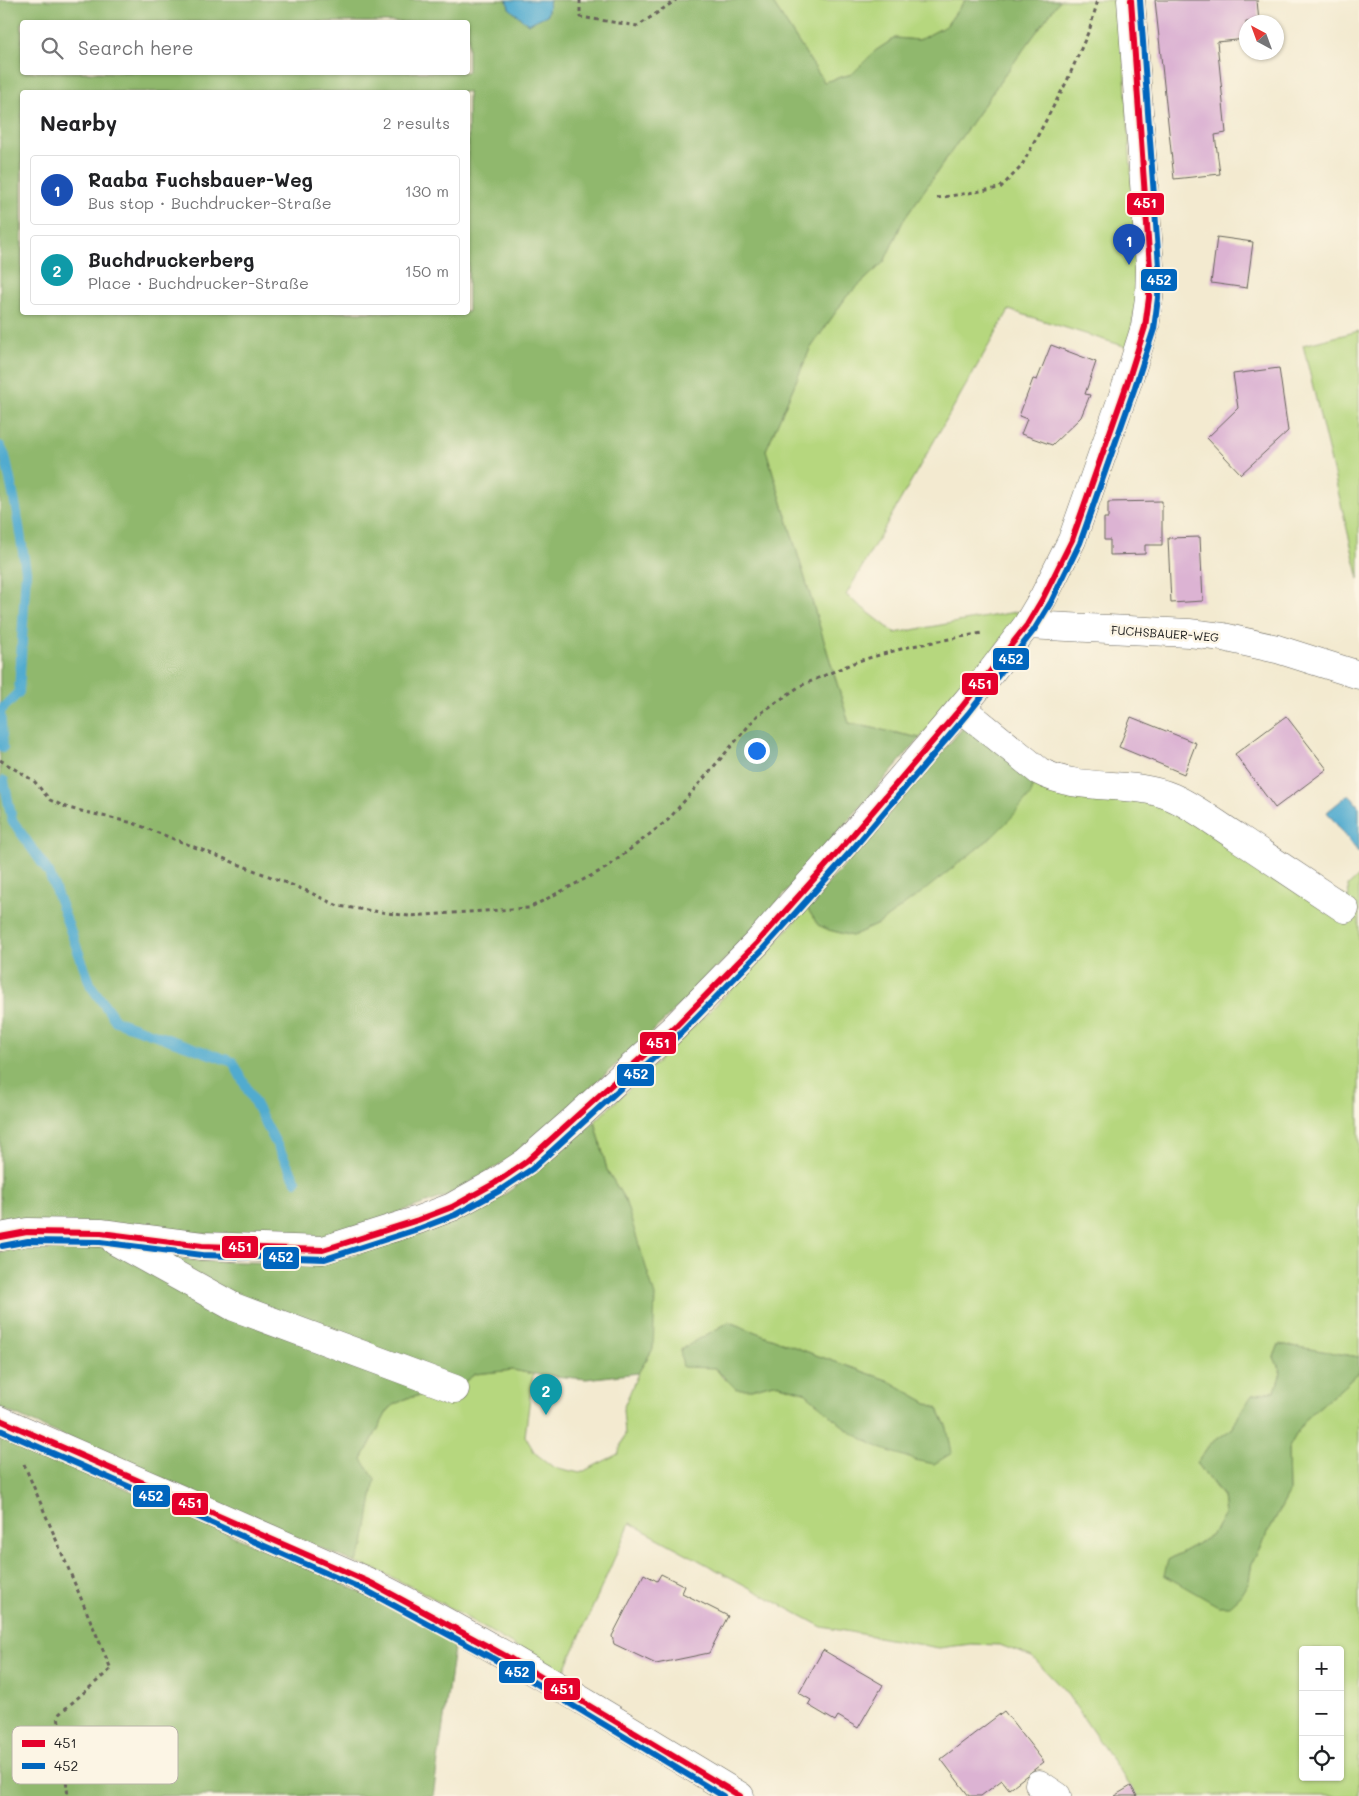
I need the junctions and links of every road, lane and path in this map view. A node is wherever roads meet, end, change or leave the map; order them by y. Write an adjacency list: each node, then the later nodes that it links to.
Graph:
1 (580, 0): 2 (path)
2 (676, 0)
3 (1098, 0): 5 (path)
4 (1131, 0): 6 (street)
5 (937, 198)
6 (1027, 625): 7 (street, FUCHSBAUER-WEG); 8 (street); 9 (path)
7 (1359, 675)
8 (961, 708): 10 (street); 11 (street)
9 (0, 760)
10 (1345, 909)
11 (101, 1233): 12 (street); 13 (street)
12 (0, 1237)
13 (456, 1389)
14 (3, 1421): 15 (path); 16 (street)
15 (59, 1726)
16 (740, 1796)

